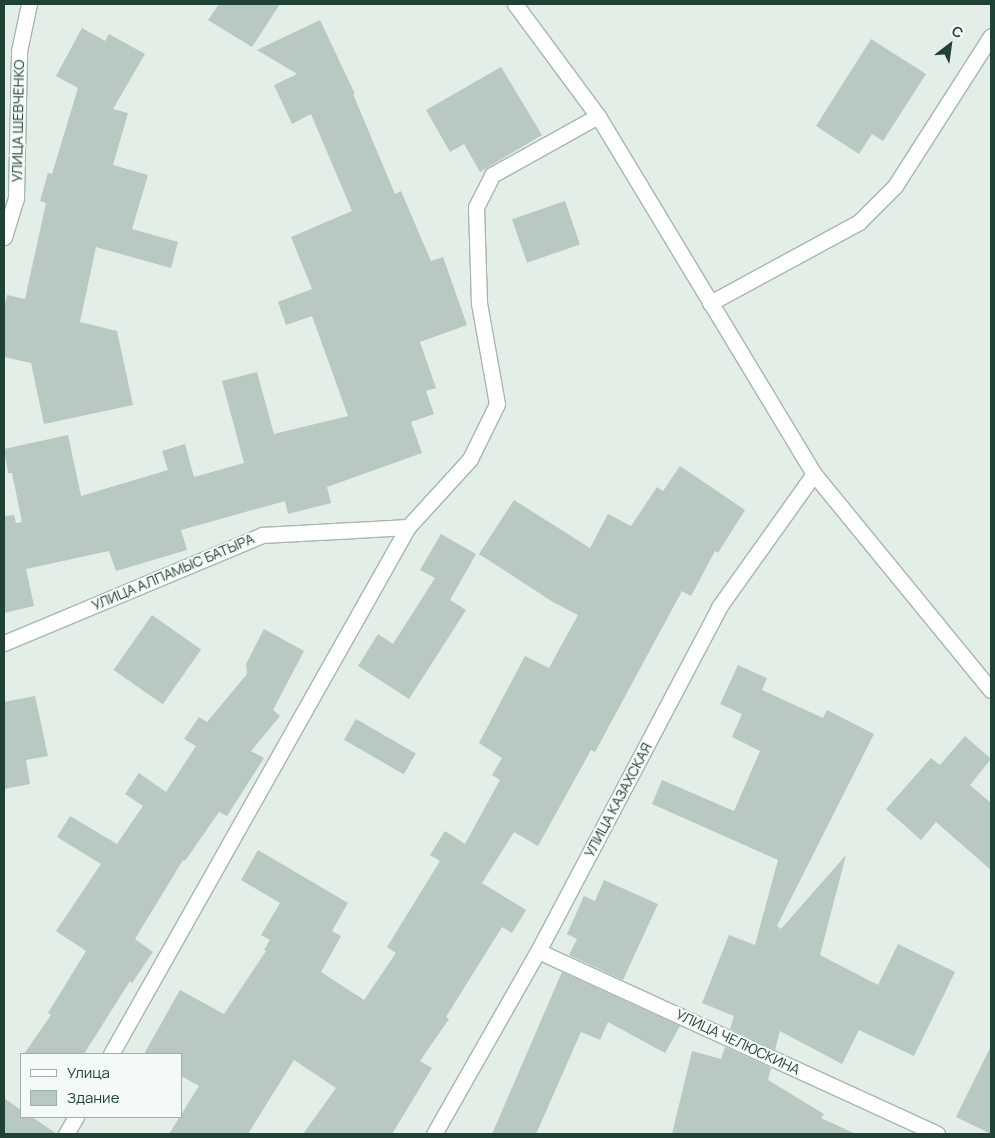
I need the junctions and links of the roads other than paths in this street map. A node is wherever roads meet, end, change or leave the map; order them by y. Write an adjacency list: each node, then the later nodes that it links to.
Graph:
1 (29, 4): 5 (street, УЛИЦА ШЕВЧЕНКО)
2 (515, 4): 4 (street)
3 (991, 36): 6 (street)
4 (598, 116): 6 (street); 8 (street)
5 (4, 237)
6 (710, 303): 7 (street)
7 (814, 474): 10 (street); 11 (street, УЛИЦА КАЗАХСКАЯ)
8 (408, 527): 9 (street, УЛИЦА АЛПАМЫС БАТЫРА); 12 (street)
9 (4, 643)
10 (991, 690)
11 (538, 951): 15 (street, УЛИЦА КАЗАХСКАЯ); 16 (street, УЛИЦА ЧЕЛЮСКИНА)
12 (112, 1053)
13 (75, 1118): 14 (street)
14 (66, 1134)
15 (434, 1134)
16 (937, 1134)

